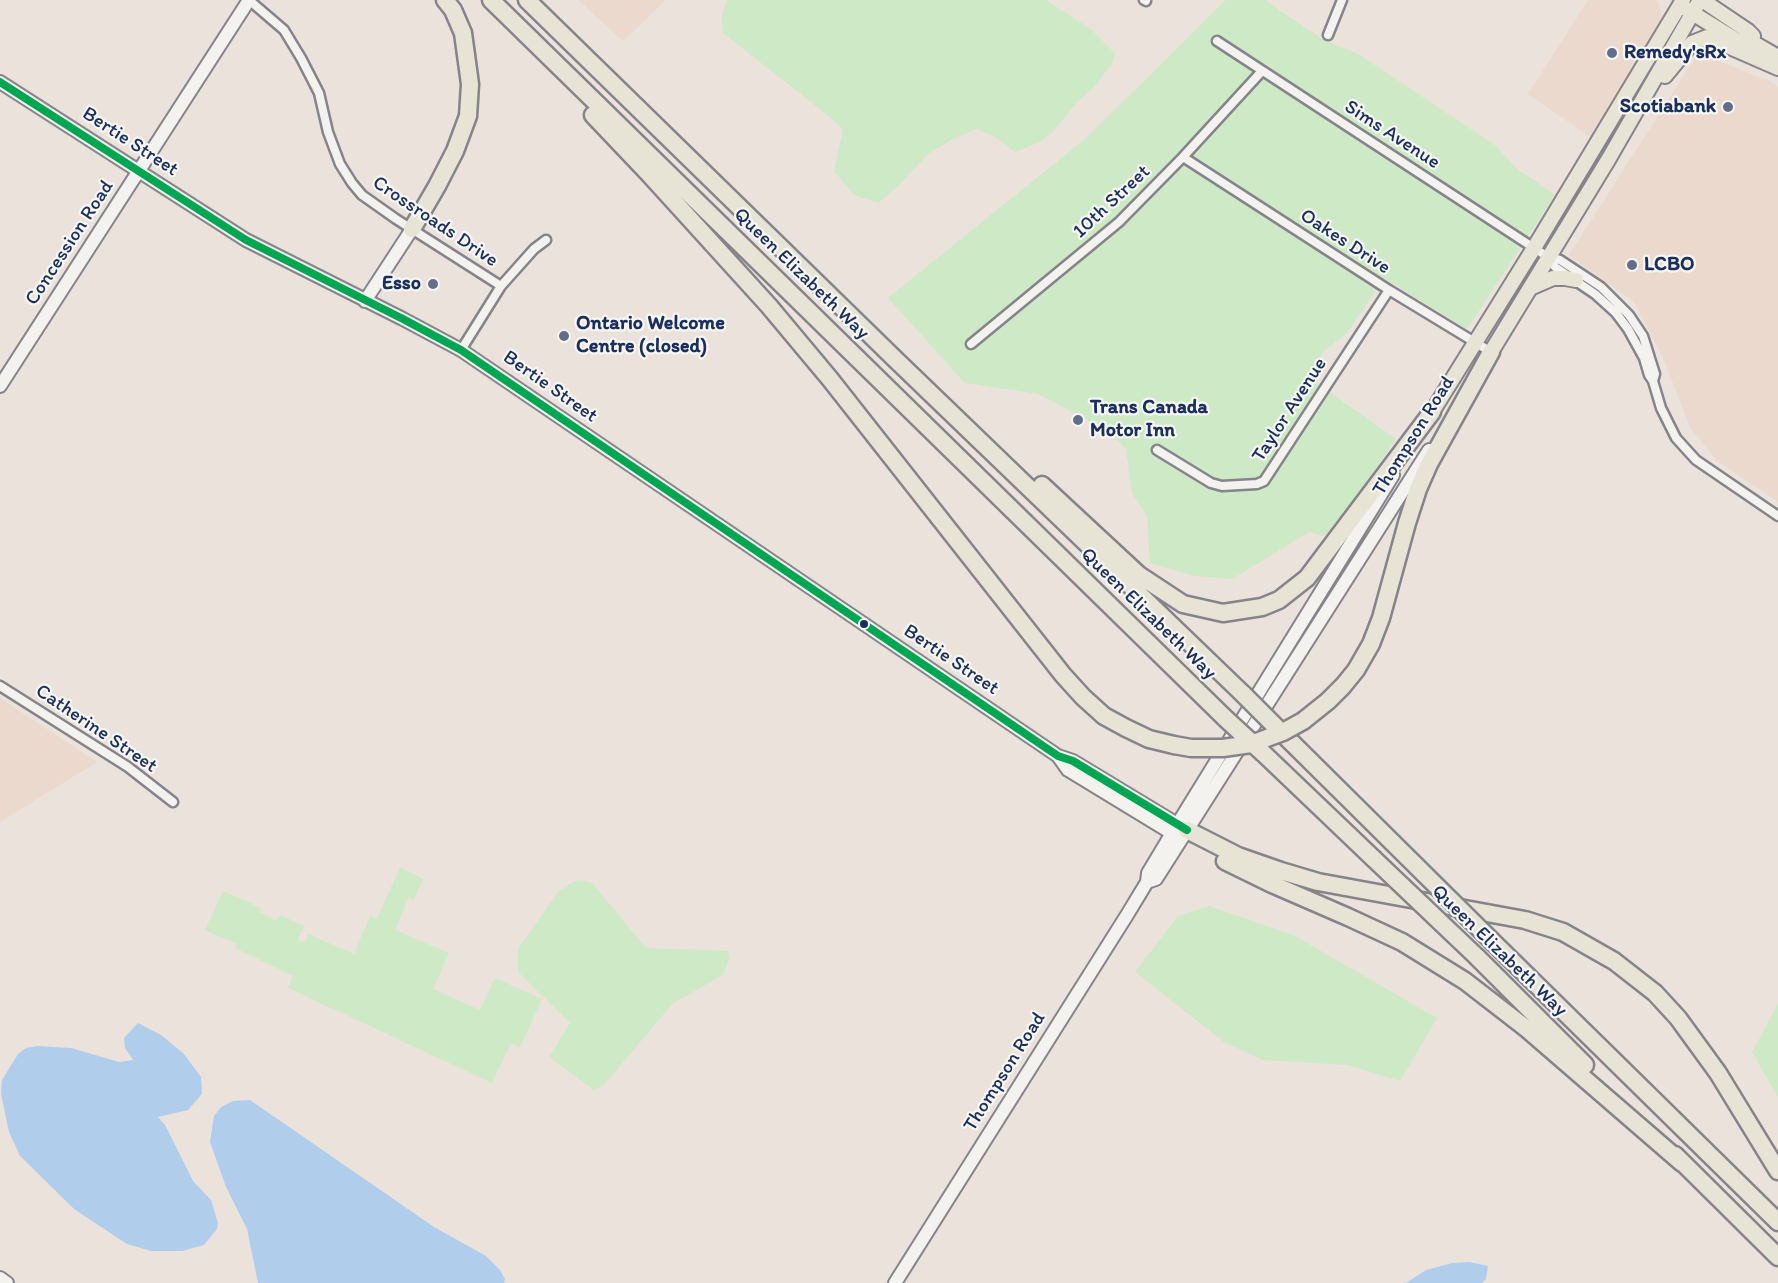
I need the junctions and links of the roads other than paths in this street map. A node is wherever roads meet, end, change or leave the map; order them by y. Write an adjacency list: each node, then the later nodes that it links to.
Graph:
1 (249, 0): 18 (street, Concession Road); 19 (street, Crossroads Drive)
2 (445, 0): 19 (highway)
3 (527, 0): 32 (highway, Queen Elizabeth Way)
4 (1342, 0): 9 (street)
5 (1701, 0): 8 (main road, Thompson Road); 11 (main road)
6 (1678, 2): 8 (main road); 21 (main road, Thompson Road)
7 (496, 5): 31 (highway, bridge); 41 (highway, Queen Elizabeth Way, bridge)
8 (1692, 13): 11 (main road); 17 (main road, Thompson Road)
9 (1328, 35)
10 (1217, 41): 14 (street, Sims Avenue)
11 (1752, 42): 12 (main road)
12 (1778, 57)
13 (1778, 68): 17 (main road)
14 (1262, 71): 16 (street, 10th Street); 21 (street, Sims Avenue)
15 (0, 82): 18 (street, Bertie Street)
16 (1183, 157): 26 (street, Oakes Drive); 29 (street, 10th Street)
17 (1608, 160): 22 (main road, Thompson Road)
18 (140, 171): 27 (street, Bertie Street); 34 (street, Concession Road)
19 (412, 229): 24 (street, Crossroads Drive); 27 (street)
20 (546, 240): 24 (street)
21 (1534, 248): 22 (street, Sims Avenue); 28 (main road, Thompson Road)
22 (1548, 257): 23 (street, Sims Avenue); 25 (main road, Thompson Road); 33 (street, Sims Avenue)
23 (1576, 280): 25 (main road); 33 (street, Sims Avenue)
24 (501, 286): 30 (street)
25 (1530, 288): 31 (main road, Thompson Road)
26 (1389, 290): 28 (street, Oakes Drive); 36 (street, Taylor Avenue)
27 (365, 301): 30 (street, Bertie Street)
28 (1475, 341): 31 (street, Oakes Drive); 35 (main road, Thompson Road)
29 (971, 344)
30 (461, 350): 40 (street, Bertie Street)
31 (1491, 352): 40 (street, Thompson Road)
32 (895, 359): 35 (highway); 43 (highway, Queen Elizabeth Way, bridge)
33 (1653, 381): 37 (street, Sims Avenue)
34 (0, 386)
35 (1432, 412): 40 (street, Thompson Road)
36 (1157, 450)
37 (1778, 516)
38 (0, 686): 39 (street, Catherine Street)
39 (173, 802)
40 (1180, 832): 41 (highway); 42 (highway); 47 (street, Thompson Road)
41 (1682, 1163): 44 (highway, Queen Elizabeth Way)
42 (1778, 1171)
43 (1778, 1222)
44 (1778, 1257)
45 (0, 1278): 46 (street)
46 (7, 1283)
47 (895, 1283)

